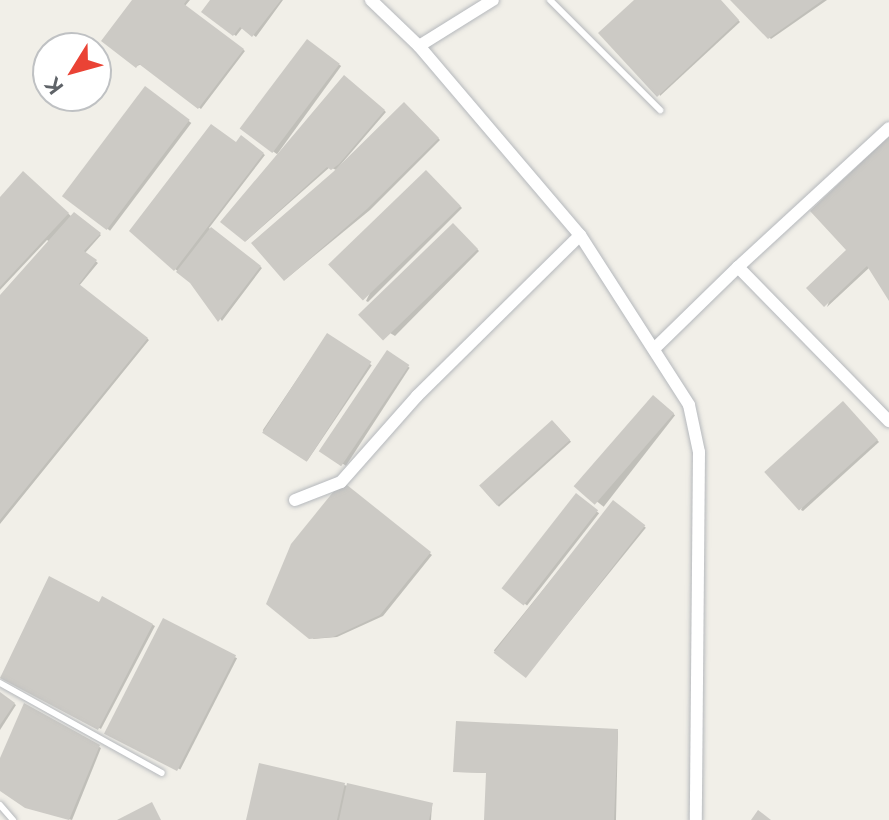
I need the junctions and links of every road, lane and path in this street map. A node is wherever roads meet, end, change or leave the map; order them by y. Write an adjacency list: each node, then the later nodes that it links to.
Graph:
1 (371, 0): 4 (street)
2 (493, 0): 4 (street)
3 (550, 0): 5 (lane)
4 (419, 46): 7 (street)
5 (660, 110)
6 (889, 128): 8 (street)
7 (580, 235): 9 (street); 11 (street)
8 (738, 267): 9 (street); 10 (street)
9 (655, 348): 16 (street)
10 (889, 421)
11 (295, 500)
12 (0, 683): 13 (lane)
13 (162, 773)
14 (0, 805): 15 (lane)
15 (13, 820)
16 (696, 820)

